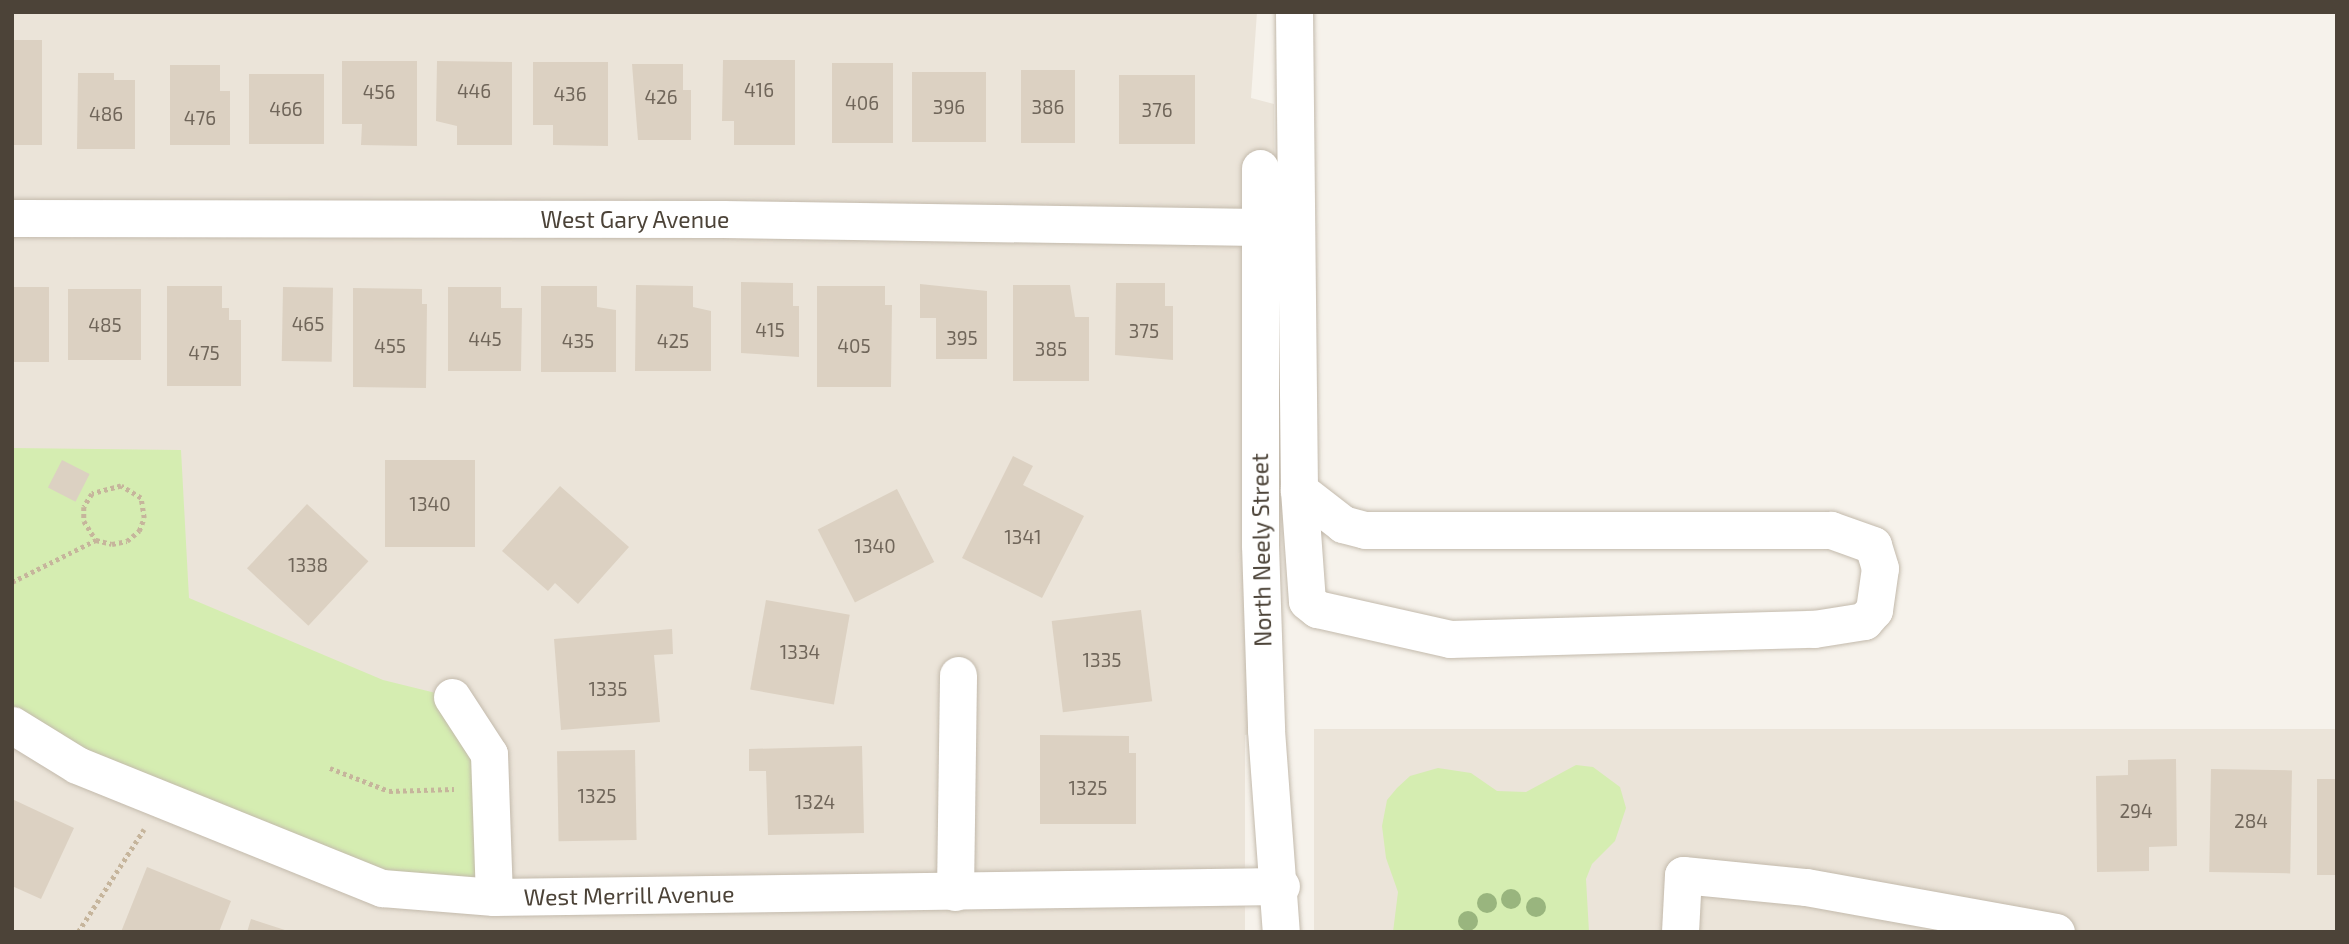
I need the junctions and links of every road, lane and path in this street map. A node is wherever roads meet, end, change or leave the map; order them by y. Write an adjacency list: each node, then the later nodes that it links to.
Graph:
1 (1294, 12): 5 (street)
2 (1259, 168): 4 (street, North Neely Street)
3 (12, 218): 4 (street, West Gary Avenue)
4 (1258, 227): 14 (street, North Neely Street)
5 (1299, 490): 5 (street)
6 (96, 540): 6 (path); 7 (path)
7 (12, 582)
8 (958, 675): 15 (street)
9 (452, 697): 12 (street)
10 (12, 725): 13 (street, West Merrill Avenue)
11 (330, 768): 12 (path)
12 (490, 790): 16 (street)
13 (160, 799): 16 (street, West Merrill Avenue); 17 (path)
14 (1281, 886): 15 (street, West Merrill Avenue); 18 (street, North Neely Street)
15 (955, 892): 16 (street, West Merrill Avenue)
16 (494, 897)
17 (78, 932)
18 (1281, 932)
19 (1679, 932): 20 (street)
20 (2056, 932)

